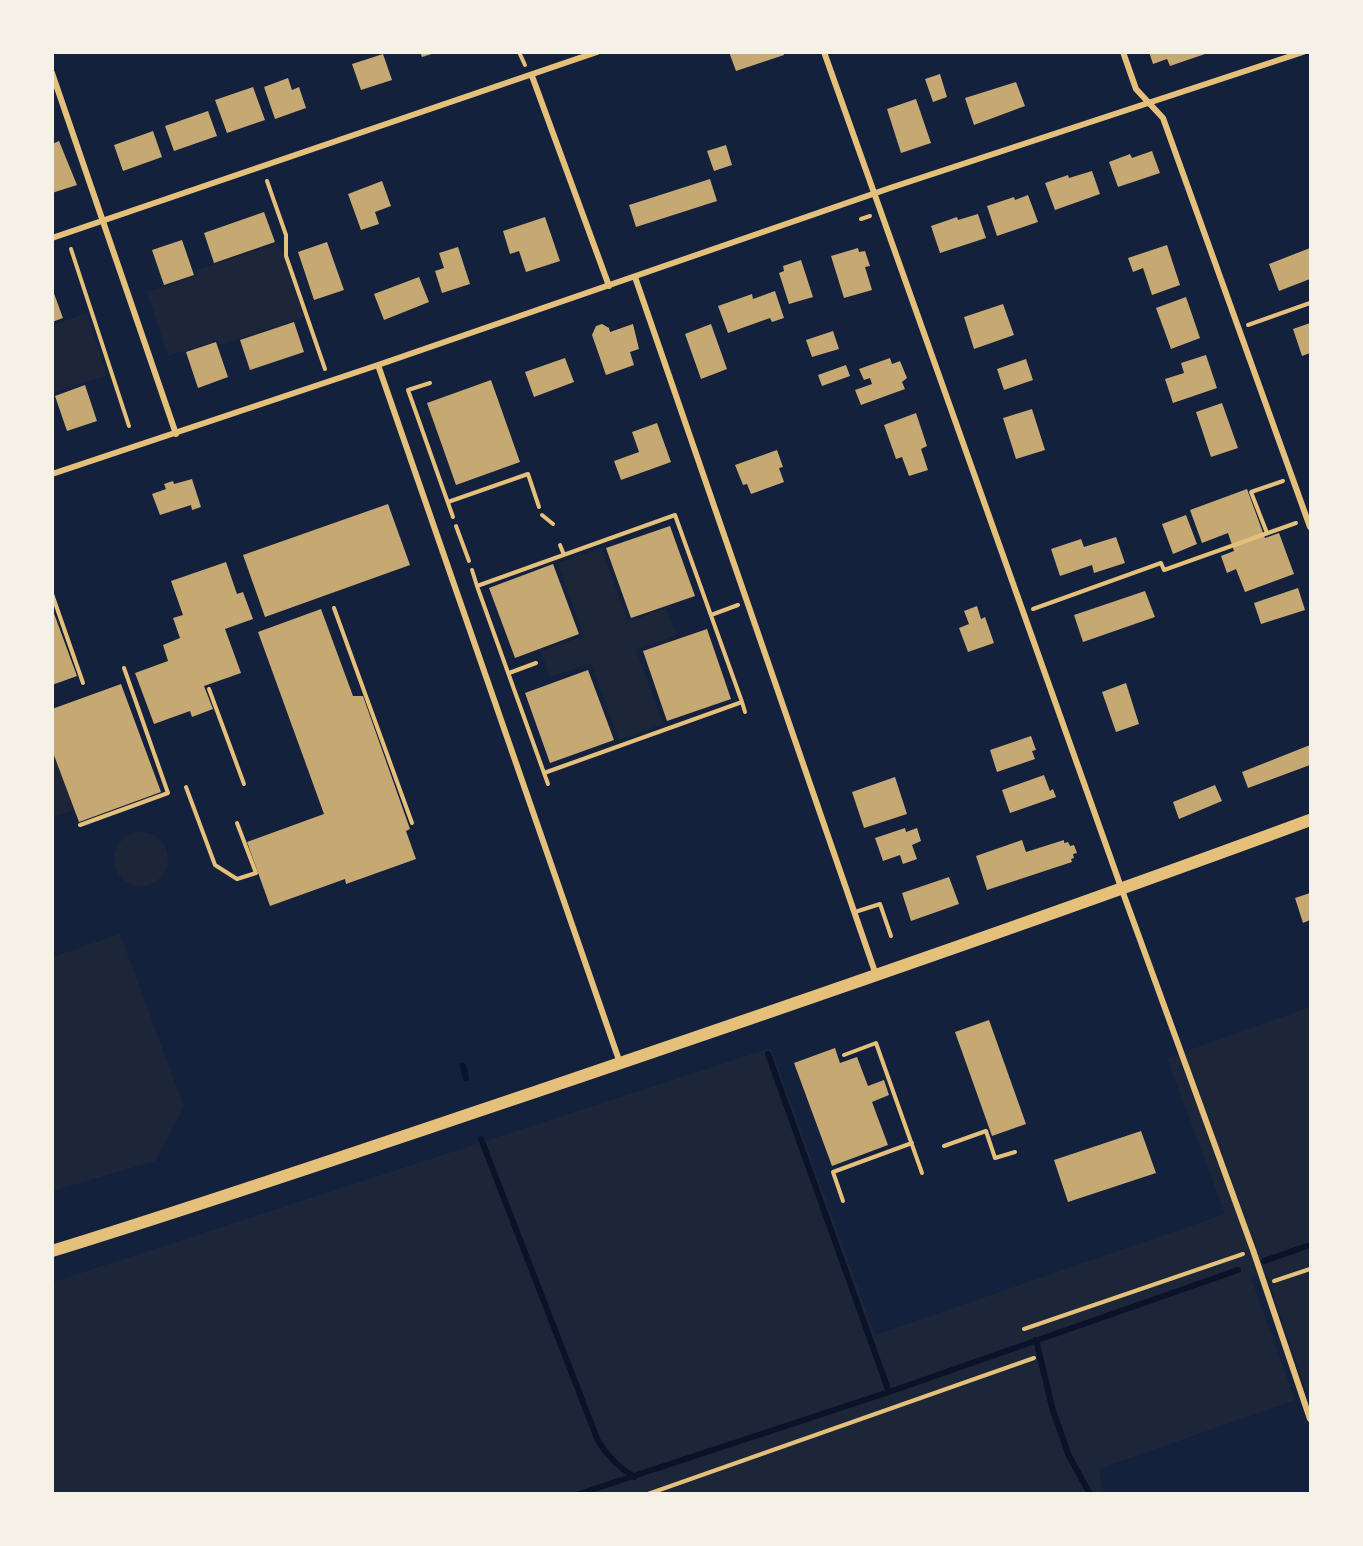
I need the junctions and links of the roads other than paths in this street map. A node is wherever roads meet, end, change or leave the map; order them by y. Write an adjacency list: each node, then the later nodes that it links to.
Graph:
1 (597, 52): 6 (street)
2 (824, 52): 8 (street)
3 (1124, 52): 7 (street)
4 (1303, 52): 7 (street)
5 (52, 73): 9 (street)
6 (532, 76): 9 (street); 12 (street)
7 (1149, 103): 8 (street); 16 (street)
8 (874, 194): 11 (street); 18 (street)
9 (104, 220): 10 (street); 14 (street)
10 (52, 238)
11 (635, 277): 12 (street); 19 (street)
12 (609, 286): 13 (street)
13 (378, 365): 14 (street); 22 (street)
14 (176, 434): 15 (street)
15 (52, 474)
16 (1311, 526)
17 (1311, 820): 18 (main road)
18 (1122, 890): 21 (main road); 24 (street)
19 (854, 912): 20 (lane); 21 (street)
20 (891, 936)
21 (876, 975): 22 (main road)
22 (620, 1063): 23 (main road)
23 (52, 1251)
24 (1311, 1419)

